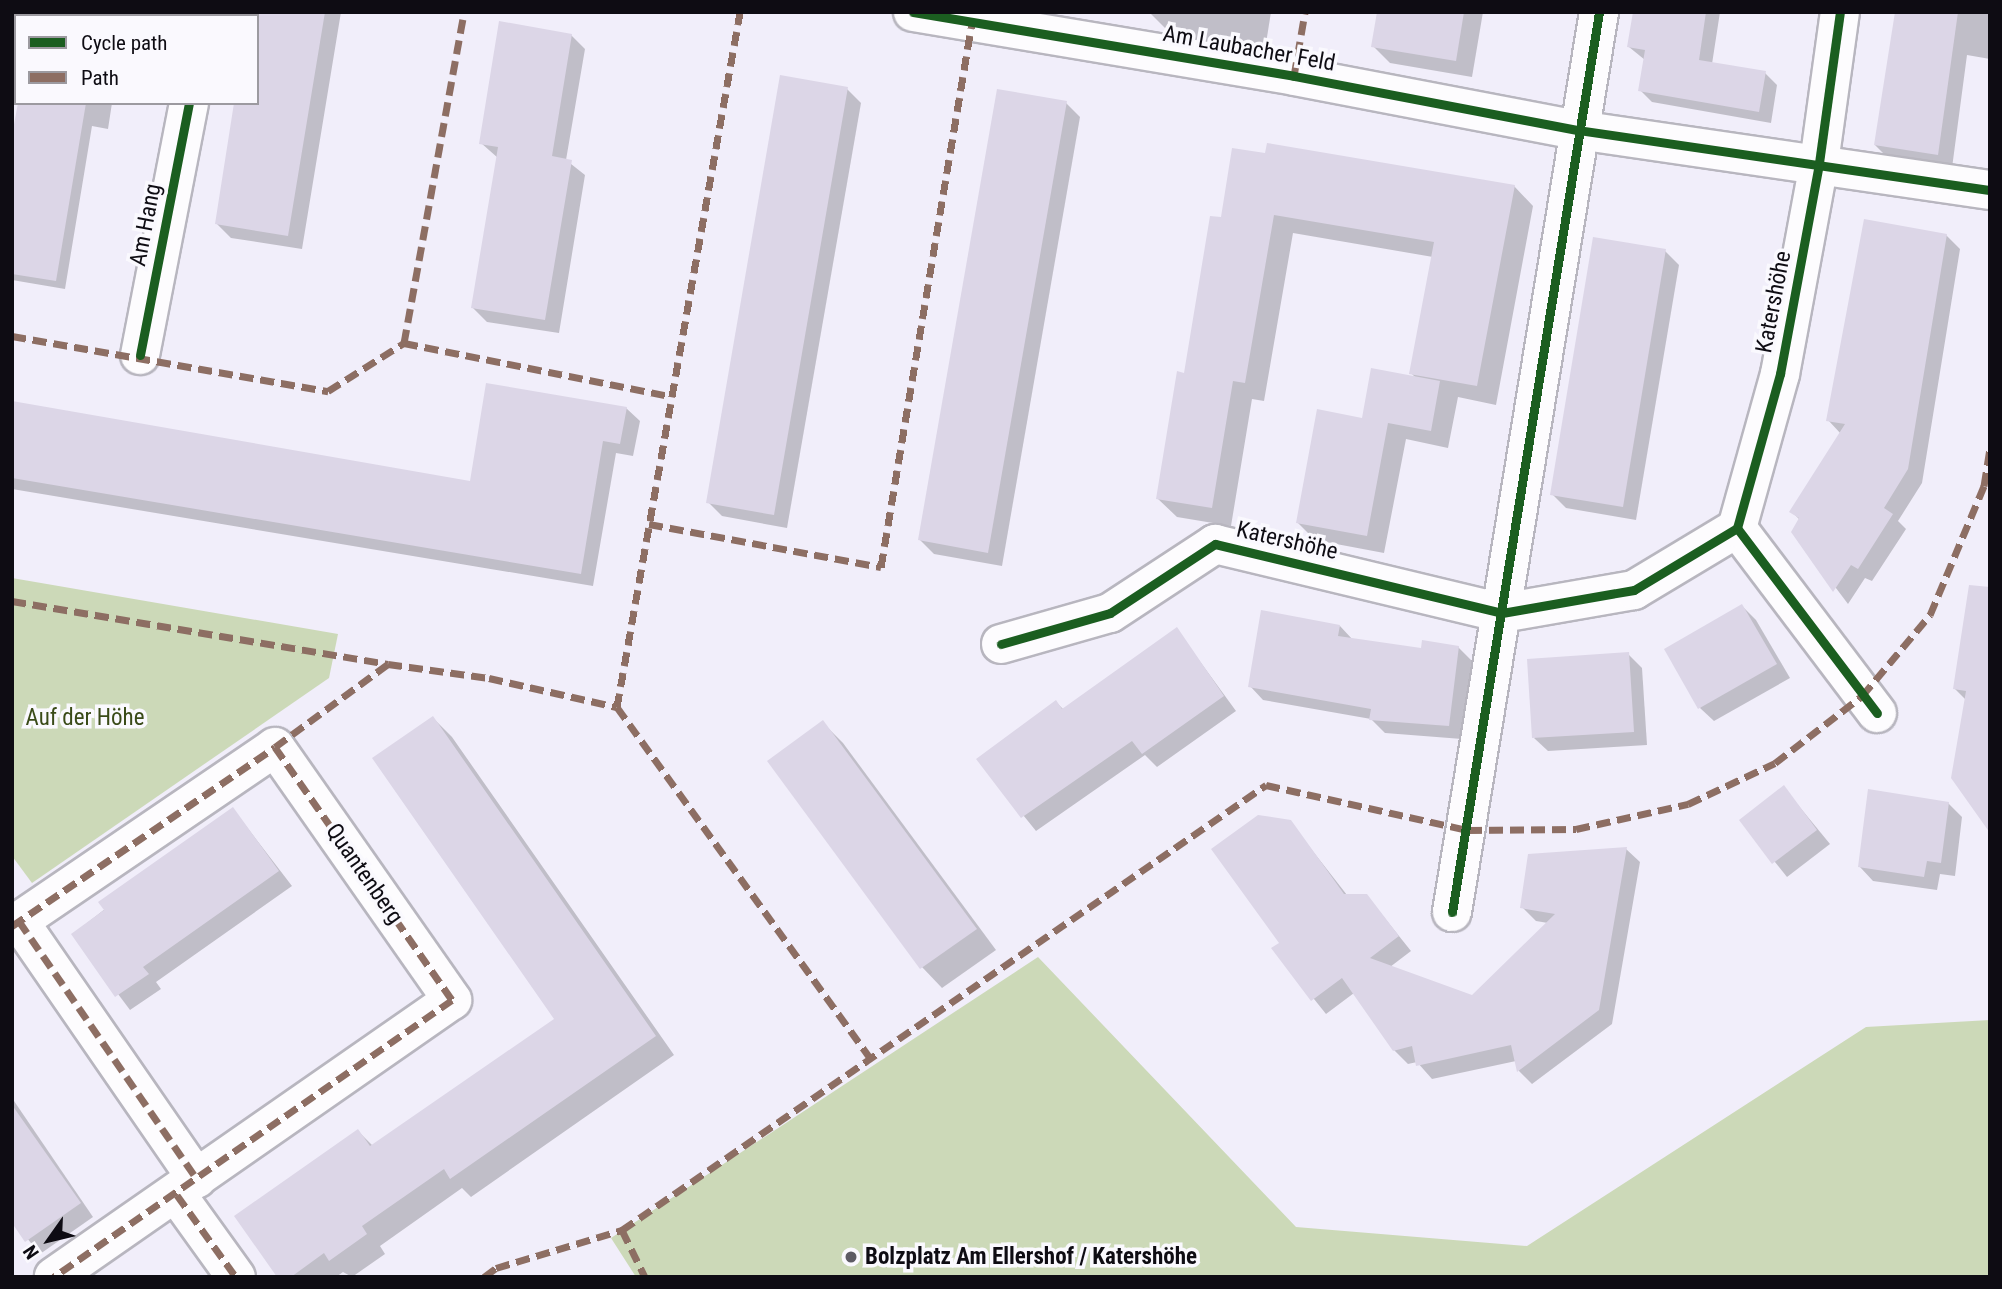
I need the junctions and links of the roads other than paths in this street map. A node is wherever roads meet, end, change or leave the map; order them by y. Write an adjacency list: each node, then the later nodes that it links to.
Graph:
1 (913, 12): 5 (street, Am Laubacher Feld)
2 (1599, 12): 5 (street)
3 (1840, 12): 6 (street, Katershöhe)
4 (189, 105): 8 (street, Am Hang)
5 (1578, 130): 6 (street, Am Laubacher Feld); 10 (street)
6 (1819, 163): 7 (street); 9 (street, Katershöhe)
7 (1990, 190)
8 (140, 355)
9 (1737, 528): 10 (street, Katershöhe); 12 (street)
10 (1502, 612): 11 (street, Katershöhe); 13 (street)
11 (1001, 644)
12 (1877, 713)
13 (1452, 912)
14 (16, 924): 15 (street, Quantenberg); 15 (street, Quantenberg)
15 (187, 1187): 16 (street, Quantenberg); 17 (street)
16 (54, 1277)
17 (236, 1277)

